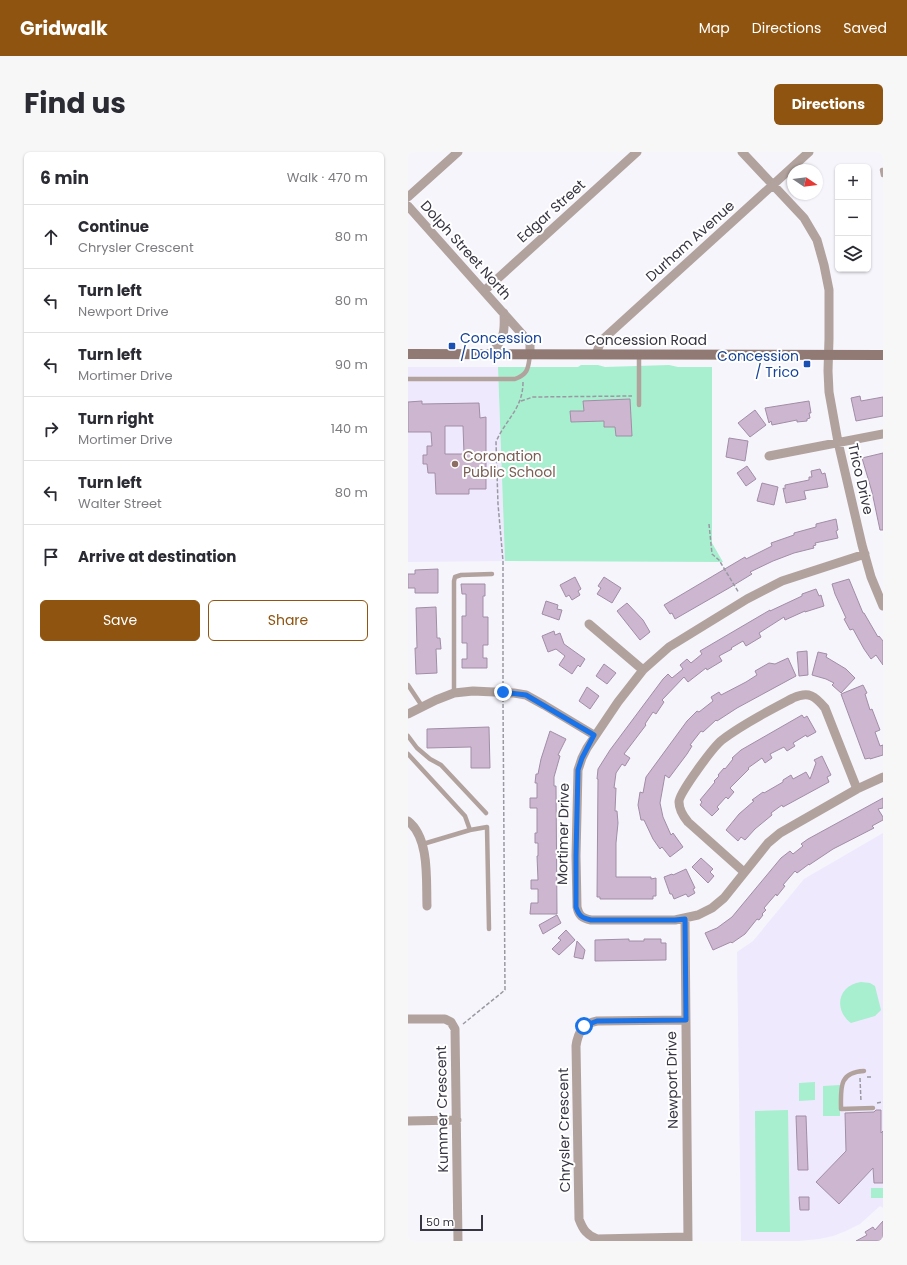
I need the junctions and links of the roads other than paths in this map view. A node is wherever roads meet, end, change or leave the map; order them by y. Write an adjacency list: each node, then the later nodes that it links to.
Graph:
1 (458, 152): 6 (street)
2 (637, 152): 8 (street, Edgar Street)
3 (742, 152): 5 (street, Trico Drive)
4 (809, 152): 5 (street, Durham Avenue)
5 (772, 185): 13 (street, Durham Avenue); 15 (street, Trico Drive)
6 (408, 197)
7 (408, 206): 8 (street, Dolph Street North)
8 (484, 291): 9 (street, Dolph Street North)
9 (504, 313): 11 (street, Dolph Street North); 12 (street, Dolph Street North)
10 (408, 354): 11 (main road, Concession Road)
11 (492, 354): 12 (main road, Concession Road)
12 (530, 354): 13 (main road, Concession Road); 17 (lane)
13 (596, 354): 14 (main road, Concession Road)
14 (639, 354): 15 (main road, Concession Road); 18 (lane)
15 (828, 355): 16 (main road, Concession Road); 20 (street, Trico Drive)
16 (883, 355)
17 (408, 379)
18 (639, 405)
19 (883, 434): 20 (street)
20 (838, 442): 21 (street); 22 (street, Trico Drive)
21 (769, 456)
22 (865, 554): 24 (street, Trico Drive); 26 (street, Mortimer Drive)
23 (492, 574): 28 (lane)
24 (883, 606)
25 (589, 624): 26 (street)
26 (643, 670): 31 (street, Mortimer Drive)
27 (408, 685): 29 (lane)
28 (454, 693): 29 (street); 31 (street)
29 (422, 706): 30 (street)
30 (408, 714)
31 (594, 735): 42 (street, Mortimer Drive)
32 (408, 736): 36 (lane)
33 (408, 754): 38 (lane)
34 (883, 777): 35 (street, Mortimer Drive)
35 (857, 790): 40 (street, Mortimer Drive); 40 (street)
36 (486, 813)
37 (408, 821): 39 (street)
38 (470, 830): 39 (lane); 43 (lane)
39 (423, 844): 41 (street)
40 (744, 872): 42 (street, Mortimer Drive)
41 (427, 906)
42 (685, 919): 45 (street, Newport Drive)
43 (489, 929)
44 (408, 1019): 48 (street, Kummer Crescent)
45 (686, 1020): 50 (street, Newport Drive); 50 (street, Chrysler Crescent)
46 (864, 1072): 47 (lane)
47 (873, 1108)
48 (456, 1120): 49 (street); 51 (street, Kummer Crescent)
49 (408, 1121)
50 (688, 1239)
51 (458, 1241)

